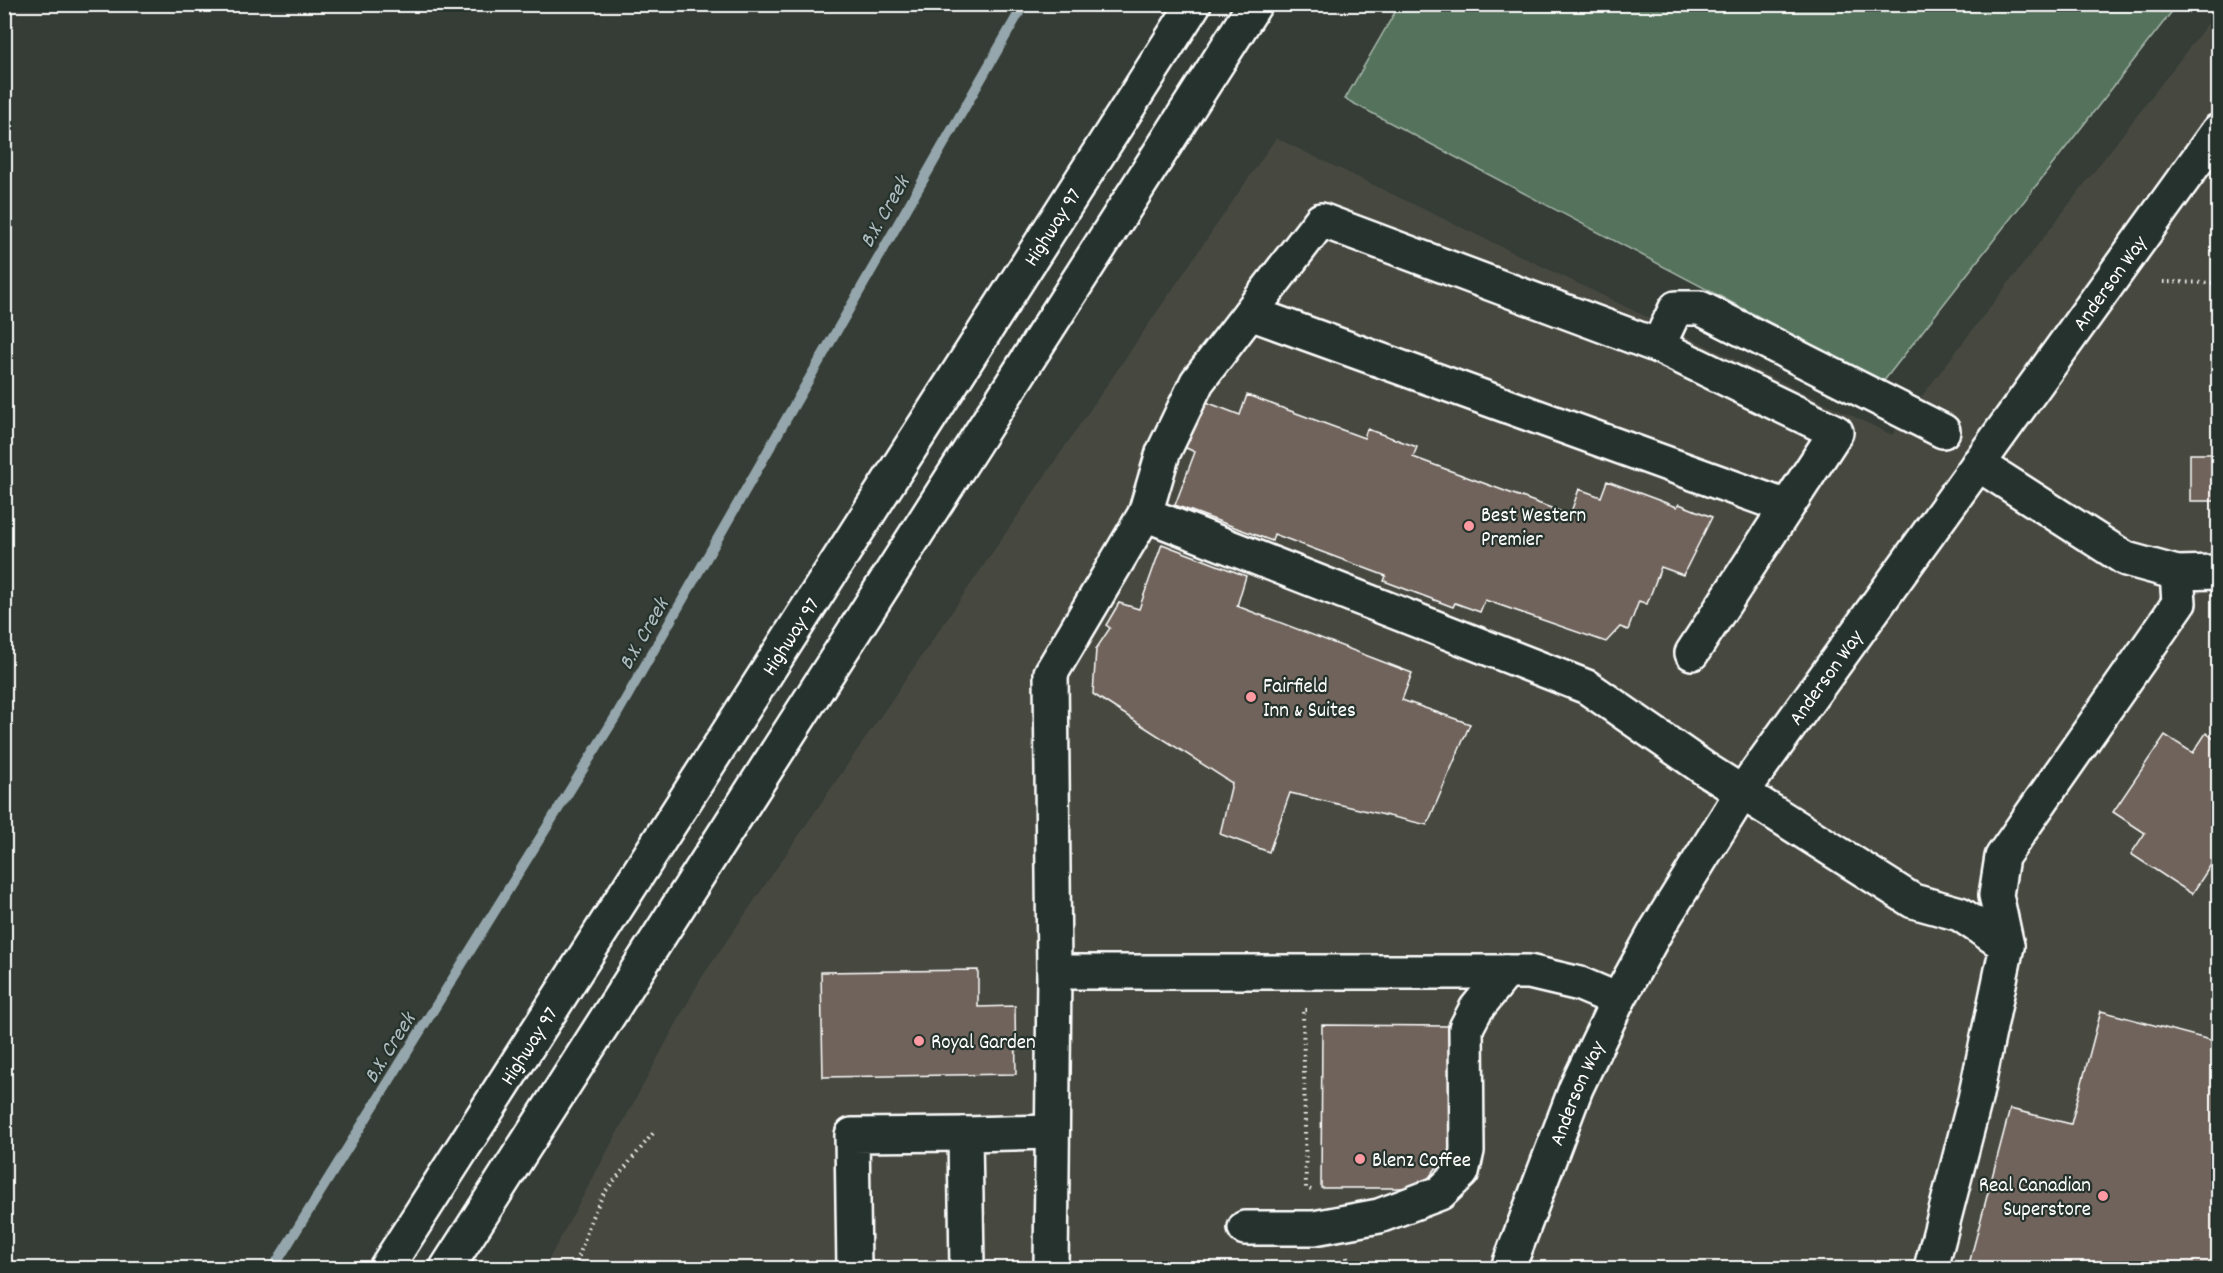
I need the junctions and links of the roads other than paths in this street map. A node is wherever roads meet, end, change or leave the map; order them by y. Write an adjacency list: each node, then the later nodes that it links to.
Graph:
1 (1194, 4): 21 (main road, Highway 97)
2 (1255, 4): 22 (main road)
3 (2218, 131): 7 (main road, Anderson Way)
4 (1250, 313): 5 (main road); 8 (main road); 9 (main road)
5 (1658, 346): 6 (main road); 8 (main road)
6 (1943, 431)
7 (1977, 464): 11 (main road); 13 (main road, Anderson Way)
8 (1787, 507): 12 (main road)
9 (1145, 514): 13 (main road); 15 (main road)
10 (2218, 572): 11 (main road)
11 (2177, 573): 14 (main road)
12 (1692, 653)
13 (1743, 791): 14 (main road); 17 (main road, Anderson Way)
14 (2007, 946): 27 (main road)
15 (1054, 972): 16 (main road); 18 (main road)
16 (1506, 972): 17 (main road); 20 (main road)
17 (1617, 1000): 26 (main road, Anderson Way)
18 (1052, 1132): 19 (main road); 25 (main road)
19 (965, 1134): 23 (main road); 24 (main road)
20 (1245, 1228)
21 (386, 1269)
22 (447, 1269)
23 (854, 1269)
24 (967, 1269)
25 (1051, 1269)
26 (1508, 1269)
27 (1931, 1269)

